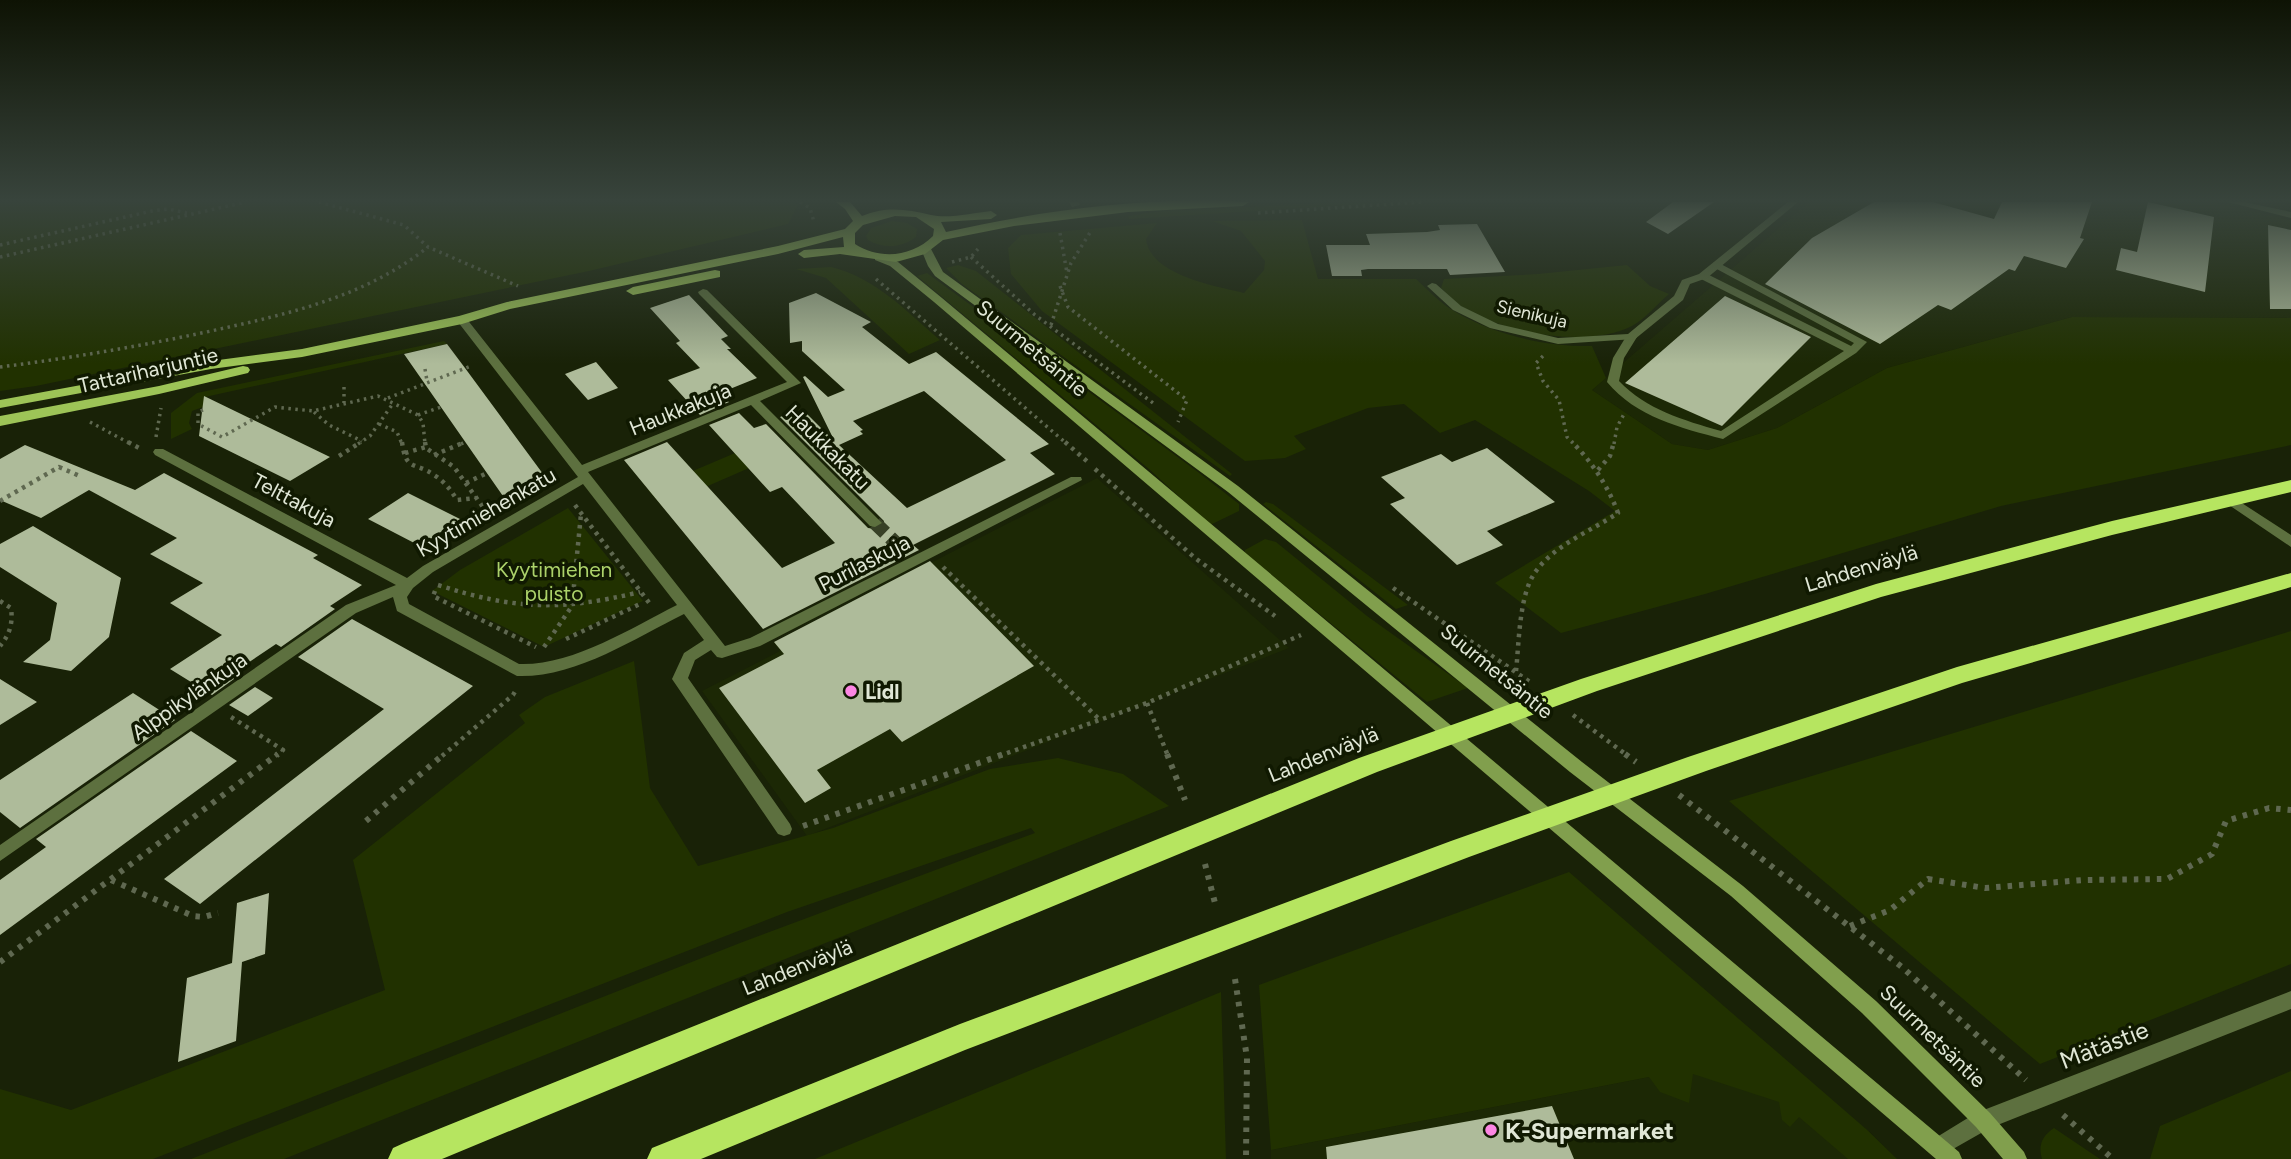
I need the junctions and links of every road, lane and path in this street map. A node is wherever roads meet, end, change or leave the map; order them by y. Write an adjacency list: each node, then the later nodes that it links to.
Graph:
1 (419, 256): 27 (path)
2 (450, 256): 18 (path)
3 (749, 256): 20 (main road, Tattariharjuntie)
4 (793, 256): 20 (main road, Tattariharjuntie)
5 (873, 256): 11 (main road, Tattariharjuntie)
6 (899, 256): 11 (main road)
7 (929, 256): 107 (main road, Suurmetsäntie)
8 (1064, 256): 13 (path)
9 (1075, 256): 13 (path)
10 (1728, 256): 12 (street)
11 (879, 258): 108 (main road, Suurmetsäntie)
12 (1717, 265): 14 (street); 24 (street)
13 (1067, 274): 16 (path)
14 (1703, 276): 22 (street); 24 (street)
15 (879, 280): 54 (path)
16 (1060, 285): 21 (path); 45 (path)
17 (1432, 286): 23 (street, Sienikuja)
18 (522, 290)
19 (703, 292): 30 (street, Haukkakatu)
20 (462, 320): 25 (main road, Tattariharjuntie); 57 (street, Kyytimiehenkatu)
21 (1051, 325)
22 (1631, 337): 23 (street, Sienikuja); 34 (street)
23 (1558, 341): 55 (path)
24 (1852, 351): 34 (street)
25 (302, 353): 38 (main road, Tattariharjuntie); 43 (main road, Tattariharjuntie)
26 (471, 366): 29 (path)
27 (0, 367)
28 (425, 369): 29 (path)
29 (427, 381): 33 (path)
30 (795, 383): 35 (street, Haukkakuja)
31 (344, 387): 37 (path)
32 (163, 398): 50 (path)
33 (387, 398): 36 (path); 37 (path)
34 (1627, 399): 55 (path)
35 (752, 400): 57 (street, Haukkakuja); 70 (street, Haukkakatu)
36 (394, 402): 42 (path); 46 (path)
37 (344, 403): 41 (path)
38 (0, 404)
39 (441, 407): 42 (path)
40 (203, 410): 41 (path)
41 (313, 411): 47 (path)
42 (418, 415): 49 (path)
43 (0, 421)
44 (89, 422): 50 (path)
45 (1178, 422)
46 (379, 424): 47 (path); 51 (path)
47 (362, 441): 53 (path)
48 (465, 442): 52 (path)
49 (426, 447): 51 (path); 52 (path)
50 (159, 452): 77 (street, Telttakuja)
51 (405, 453): 65 (path)
52 (433, 455): 60 (path)
53 (339, 456)
54 (1096, 470)
55 (1598, 470): 89 (path)
56 (487, 474): 60 (path)
57 (583, 474): 64 (street, Kyytimiehenkatu); 83 (street, Kyytimiehenkatu)
58 (82, 477): 63 (path)
59 (1076, 480): 73 (street, Purilaskuja)
60 (466, 483): 65 (path)
61 (12, 485): 63 (path)
62 (2291, 486): 66 (highway, Lahdenväylä)
63 (21, 489): 67 (path)
64 (564, 490): 69 (path); 77 (street, Kyytimiehenkatu)
65 (477, 498): 68 (path)
66 (2231, 500): 71 (street); 109 (highway, Lahdenväylä)
67 (0, 501)
68 (488, 513)
69 (581, 513): 79 (path); 82 (path)
70 (875, 523)
71 (2291, 542)
72 (903, 550): 74 (street)
73 (930, 554): 74 (street, Purilaskuja); 93 (path)
74 (914, 562): 86 (street, Purilaskuja)
75 (449, 576): 78 (path)
76 (2291, 580): 110 (highway)
77 (408, 585): 90 (street, Kyytimiehenkatu); 92 (street, Alppikylänkuja)
78 (437, 585): 82 (path); 88 (path)
79 (640, 592): 81 (path); 82 (path)
80 (0, 601): 87 (path)
81 (647, 601): 84 (path); 88 (path)
82 (572, 607): 88 (path)
83 (686, 607): 84 (street); 86 (street)
84 (660, 618): 90 (street)
85 (1302, 635): 91 (path)
86 (713, 642): 97 (street)
87 (0, 646)
88 (542, 650)
89 (1516, 671)
90 (527, 672): 96 (path)
91 (1147, 703): 93 (path); 94 (path)
92 (212, 706): 98 (street, Alppikylänkuja); 100 (path)
93 (1100, 720): 97 (path)
94 (1185, 800)
95 (2291, 810): 103 (path)
96 (366, 821)
97 (784, 829)
98 (0, 854)
99 (1205, 864): 101 (path)
100 (110, 880): 102 (path); 104 (path)
101 (1216, 907)
102 (218, 912)
103 (1850, 926)
104 (0, 962)
105 (1236, 979): 111 (path)
106 (2291, 1000): 107 (street, Mätästie)
107 (1983, 1120): 108 (street, Mätästie); 112 (main road, Suurmetsäntie)
108 (1946, 1153)
109 (404, 1159)
110 (663, 1159)
111 (1246, 1159)
112 (2017, 1159)

